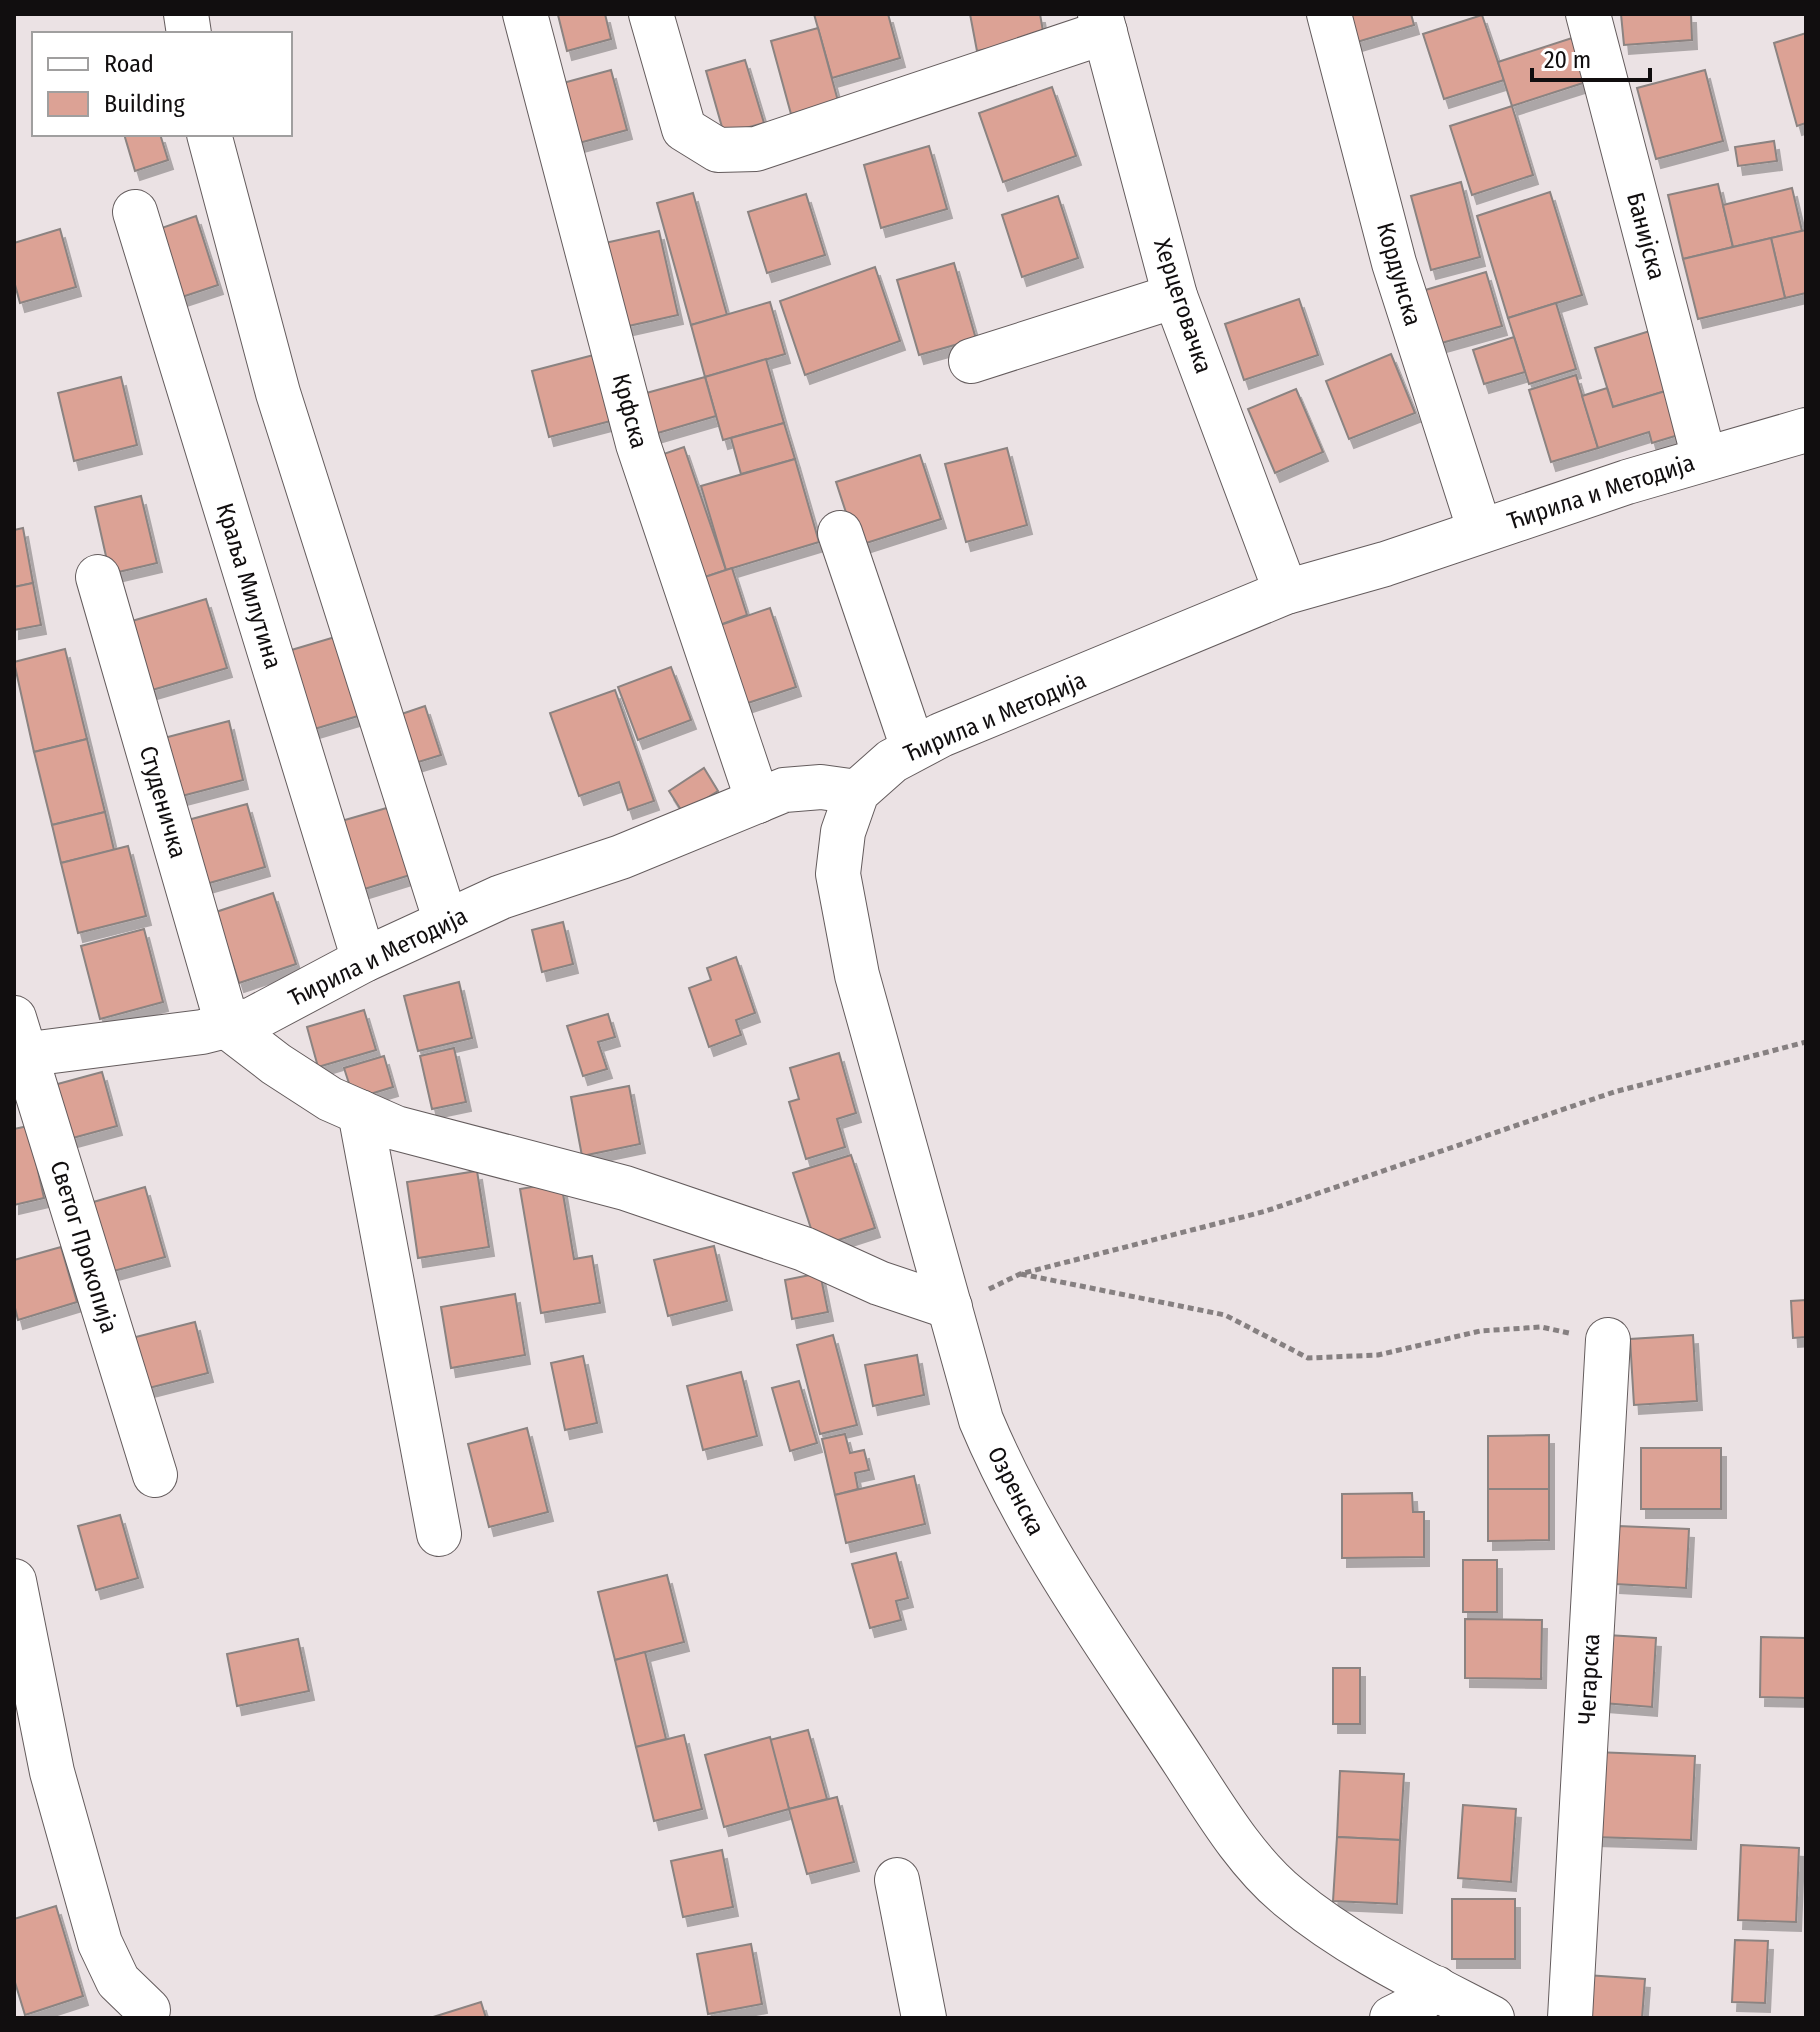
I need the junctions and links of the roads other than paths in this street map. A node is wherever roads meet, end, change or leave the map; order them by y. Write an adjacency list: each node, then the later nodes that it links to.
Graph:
1 (525, 14): 18 (street, Крфска)
2 (651, 14): 5 (street)
3 (1329, 14): 12 (street, Кордунска)
4 (1588, 14): 11 (street, Банијска)
5 (1102, 23): 8 (street, Херцеговачка)
6 (210, 136): 19 (street)
7 (135, 212): 20 (street, Краља Милутина)
8 (1175, 296): 9 (street); 15 (street, Херцеговачка)
9 (971, 361)
10 (1806, 430): 11 (street, Ћирила и Методија)
11 (1704, 458): 12 (street, Ћирила и Методија)
12 (1480, 531): 15 (street, Ћирила и Методија)
13 (840, 533): 16 (street)
14 (98, 577): 21 (street, Студеничка)
15 (1286, 592): 16 (street, Ћирила и Методија)
16 (913, 748): 17 (street, Ћирила и Методија)
17 (857, 792): 18 (street, Ћирила и Методија); 24 (street, Озренска)
18 (758, 801): 19 (street, Ћирила и Методија)
19 (446, 922): 20 (street, Ћирила и Методија)
20 (364, 960): 21 (street, Ћирила и Методија)
21 (228, 1027): 22 (street, Ћирила и Методија); 23 (street)
22 (17, 1043): 26 (street, Светог Прокопија)
23 (360, 1112): 24 (street); 27 (street)
24 (950, 1307): 30 (street, Озренска)
25 (1608, 1340): 34 (street, Чегарска)
26 (155, 1475)
27 (439, 1534)
28 (14, 1581): 31 (street)
29 (897, 1880): 32 (street)
30 (1460, 2006): 33 (street)
31 (154, 2015)
32 (924, 2018)
33 (1392, 2018)
34 (1570, 2018)

